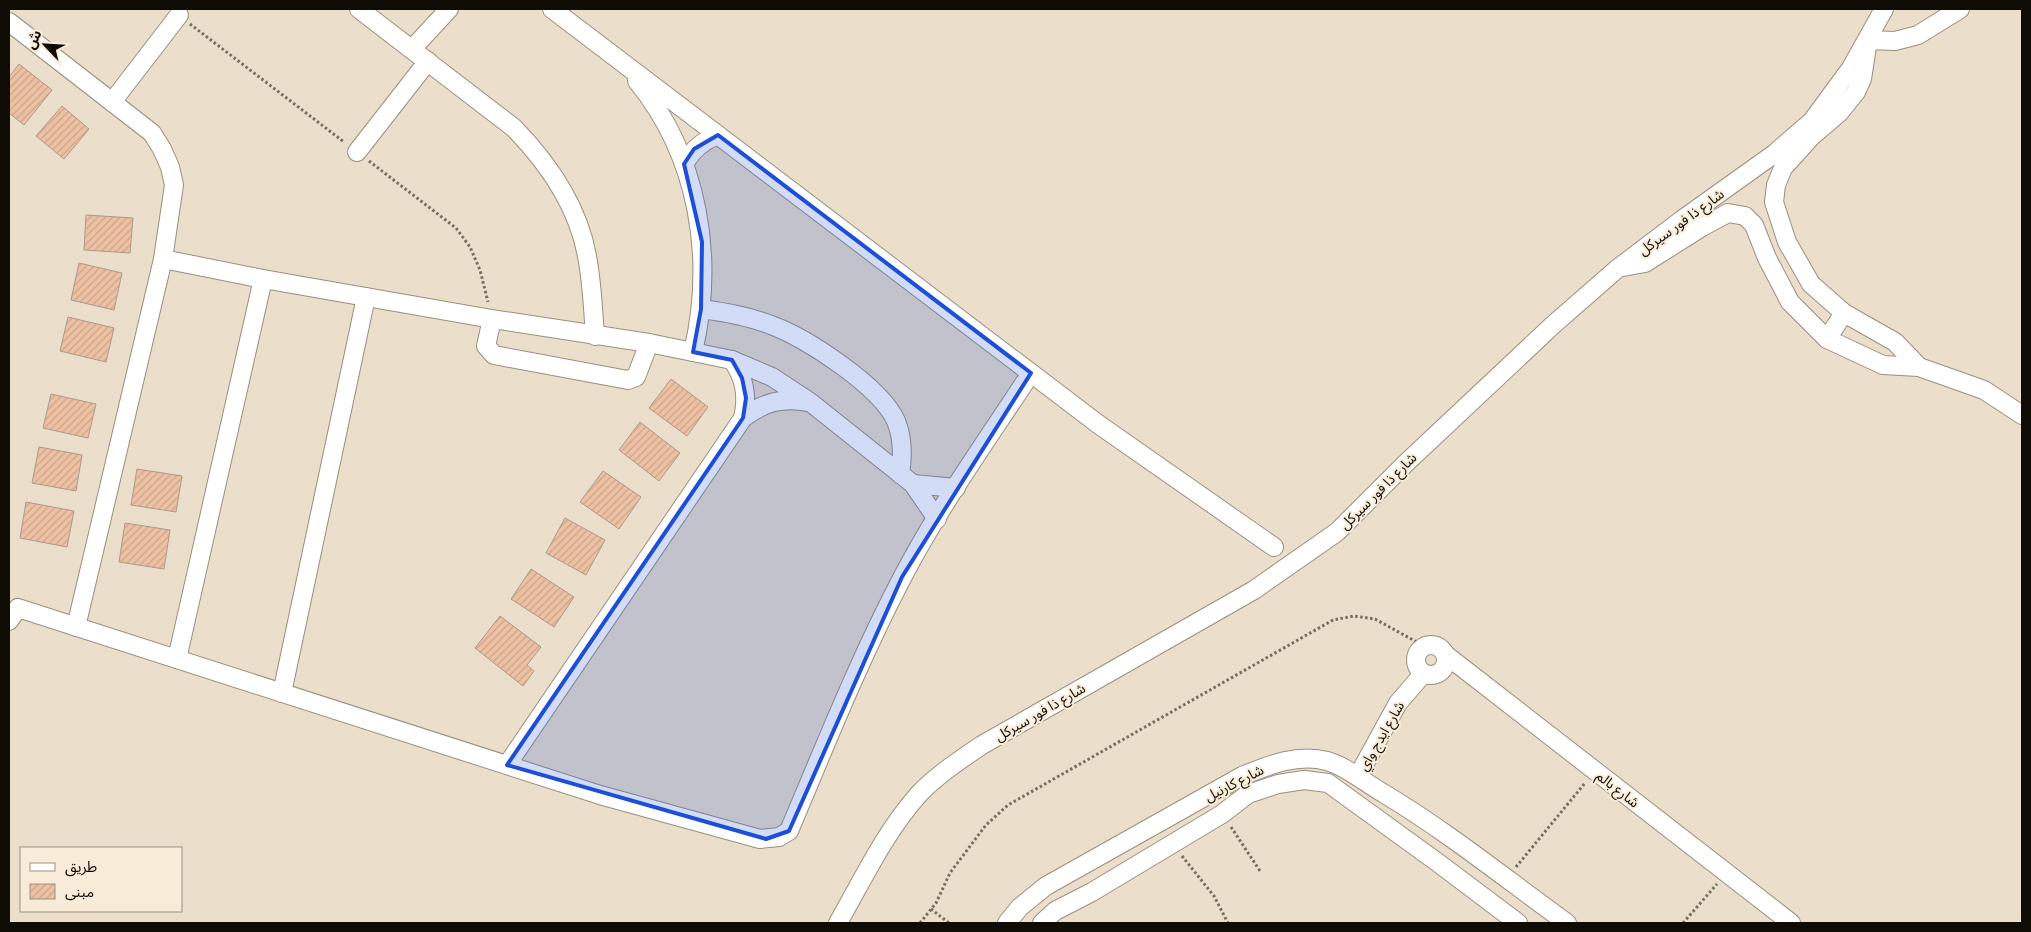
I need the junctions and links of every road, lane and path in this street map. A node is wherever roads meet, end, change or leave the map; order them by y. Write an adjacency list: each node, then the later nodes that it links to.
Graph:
1 (359, 9): 9 (street)
2 (449, 9): 9 (street)
3 (552, 9): 11 (street)
4 (1884, 9): 8 (street, شارع ذا فور سيركل)
5 (1960, 9): 8 (street)
6 (179, 15): 12 (street)
7 (9, 22): 12 (street)
8 (1868, 40): 17 (street, شارع ذا فور سيركل); 19 (street)
9 (412, 49): 10 (street)
10 (428, 61): 14 (street); 25 (street)
11 (623, 63): 13 (street); 15 (street)
12 (112, 102): 16 (street)
13 (718, 135): 15 (street); 31 (street)
14 (357, 152)
15 (684, 164): 22 (street)
16 (163, 259): 18 (street); 40 (street)
17 (1617, 269): 21 (street); 59 (street, شارع ذا فور سيركل)
18 (263, 279): 20 (street); 43 (street)
19 (1811, 284): 21 (street); 23 (street)
20 (366, 297): 24 (street); 45 (street)
21 (1790, 302): 26 (street)
22 (701, 309): 28 (street); 35 (street)
23 (1844, 313): 26 (street); 30 (street)
24 (492, 319): 25 (street); 27 (street)
25 (595, 336): 27 (street)
26 (1827, 339): 30 (street)
27 (649, 343): 28 (street)
28 (693, 352): 29 (street)
29 (732, 360): 32 (street); 34 (street)
30 (1919, 367): 33 (street)
31 (1031, 373): 36 (street); 38 (street)
32 (810, 402): 34 (street); 35 (street)
33 (2022, 415)
34 (743, 418): 46 (street)
35 (906, 479): 36 (street); 37 (street)
36 (956, 488): 37 (street)
37 (937, 519): 46 (street)
38 (1274, 547)
39 (13, 615): 40 (street)
40 (76, 627): 43 (street)
41 (1424, 646): 42 (street); 44 (street); 58 (path)
42 (1446, 655): 44 (street); 47 (street, شارع بالم)
43 (177, 659): 45 (street)
44 (1423, 674): 49 (street, شارع ايدج واي)
45 (282, 693): 46 (street)
46 (507, 765)
47 (1595, 771): 56 (street, شارع بالم); 57 (path)
48 (1242, 776): 49 (street, شارع كارنيل); 50 (street); 62 (street, شارع كارنيل)
49 (1358, 776): 52 (street, شارع كارنيل)
50 (1248, 794): 51 (street, شارع كارنيل); 54 (street, شارع كارنيل)
51 (1222, 814): 53 (street, شارع كارنيل); 55 (path)
52 (1452, 838): 54 (street); 57 (street, شارع كارنيل)
53 (1172, 844): 63 (street, شارع كارنيل); 64 (path)
54 (1437, 862): 65 (street, شارع كارنيل)
55 (1260, 871)
56 (1726, 874): 67 (path); 68 (street, شارع بالم)
57 (1506, 879): 66 (street, شارع كارنيل)
58 (931, 909): 60 (path); 61 (path)
59 (838, 923)
60 (920, 923)
61 (948, 923)
62 (1007, 923)
63 (1042, 923)
64 (1228, 923)
65 (1518, 923)
66 (1567, 923)
67 (1683, 923)
68 (1790, 923)

